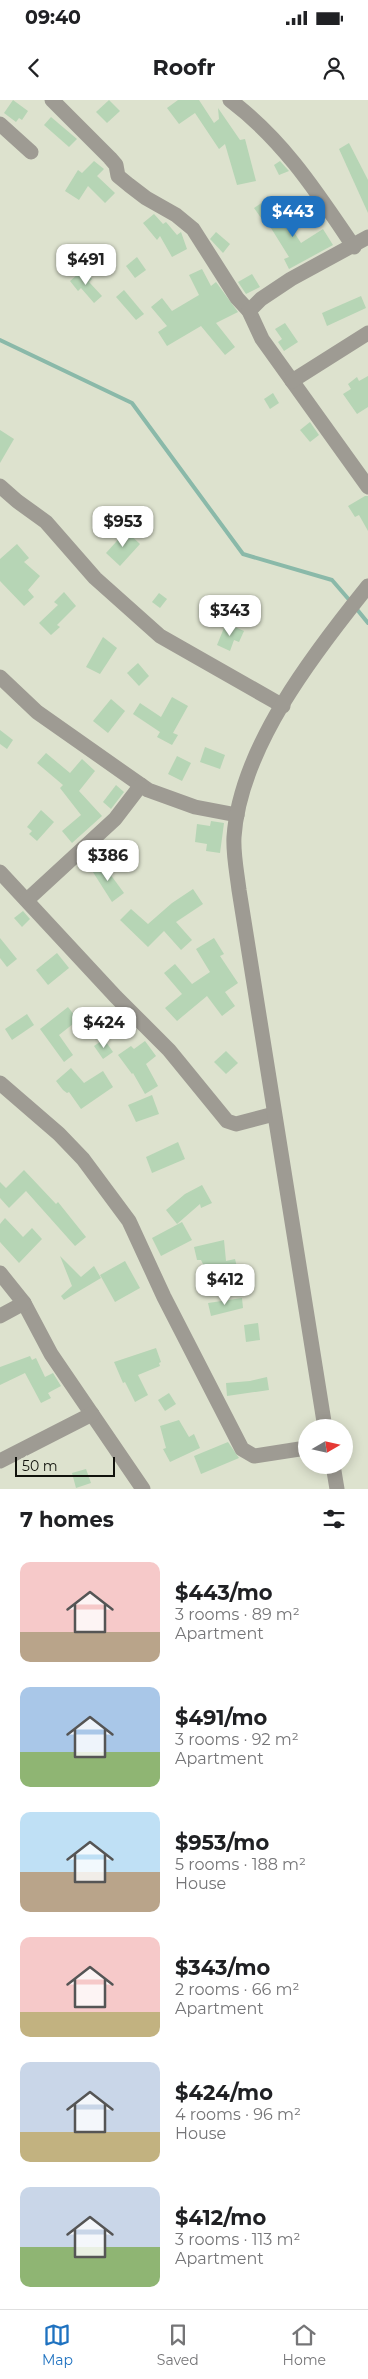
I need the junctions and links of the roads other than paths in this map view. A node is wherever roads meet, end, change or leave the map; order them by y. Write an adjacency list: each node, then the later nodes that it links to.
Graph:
1 (52, 100): 7 (street)
2 (230, 100): 6 (street)
3 (0, 124): 4 (street)
4 (31, 152)
5 (368, 237): 6 (street)
6 (354, 247): 7 (street)
7 (249, 311): 9 (street)
8 (368, 333): 9 (street)
9 (292, 381): 11 (street)
10 (0, 486): 14 (street)
11 (368, 487)
12 (368, 586): 14 (street)
13 (0, 677): 15 (street)
14 (283, 706): 16 (street)
15 (141, 785): 16 (street); 18 (street)
16 (237, 815): 20 (street)
17 (0, 872): 18 (street)
18 (27, 900): 20 (street)
19 (0, 1083): 26 (street)
20 (274, 1114): 25 (street)
21 (0, 1273): 22 (street)
22 (24, 1304): 23 (street); 24 (street)
23 (0, 1316)
24 (92, 1414): 27 (street); 29 (street)
25 (324, 1419)
26 (298, 1449)
27 (0, 1461)
28 (334, 1474): 30 (street)
29 (143, 1489)
30 (337, 1489)

